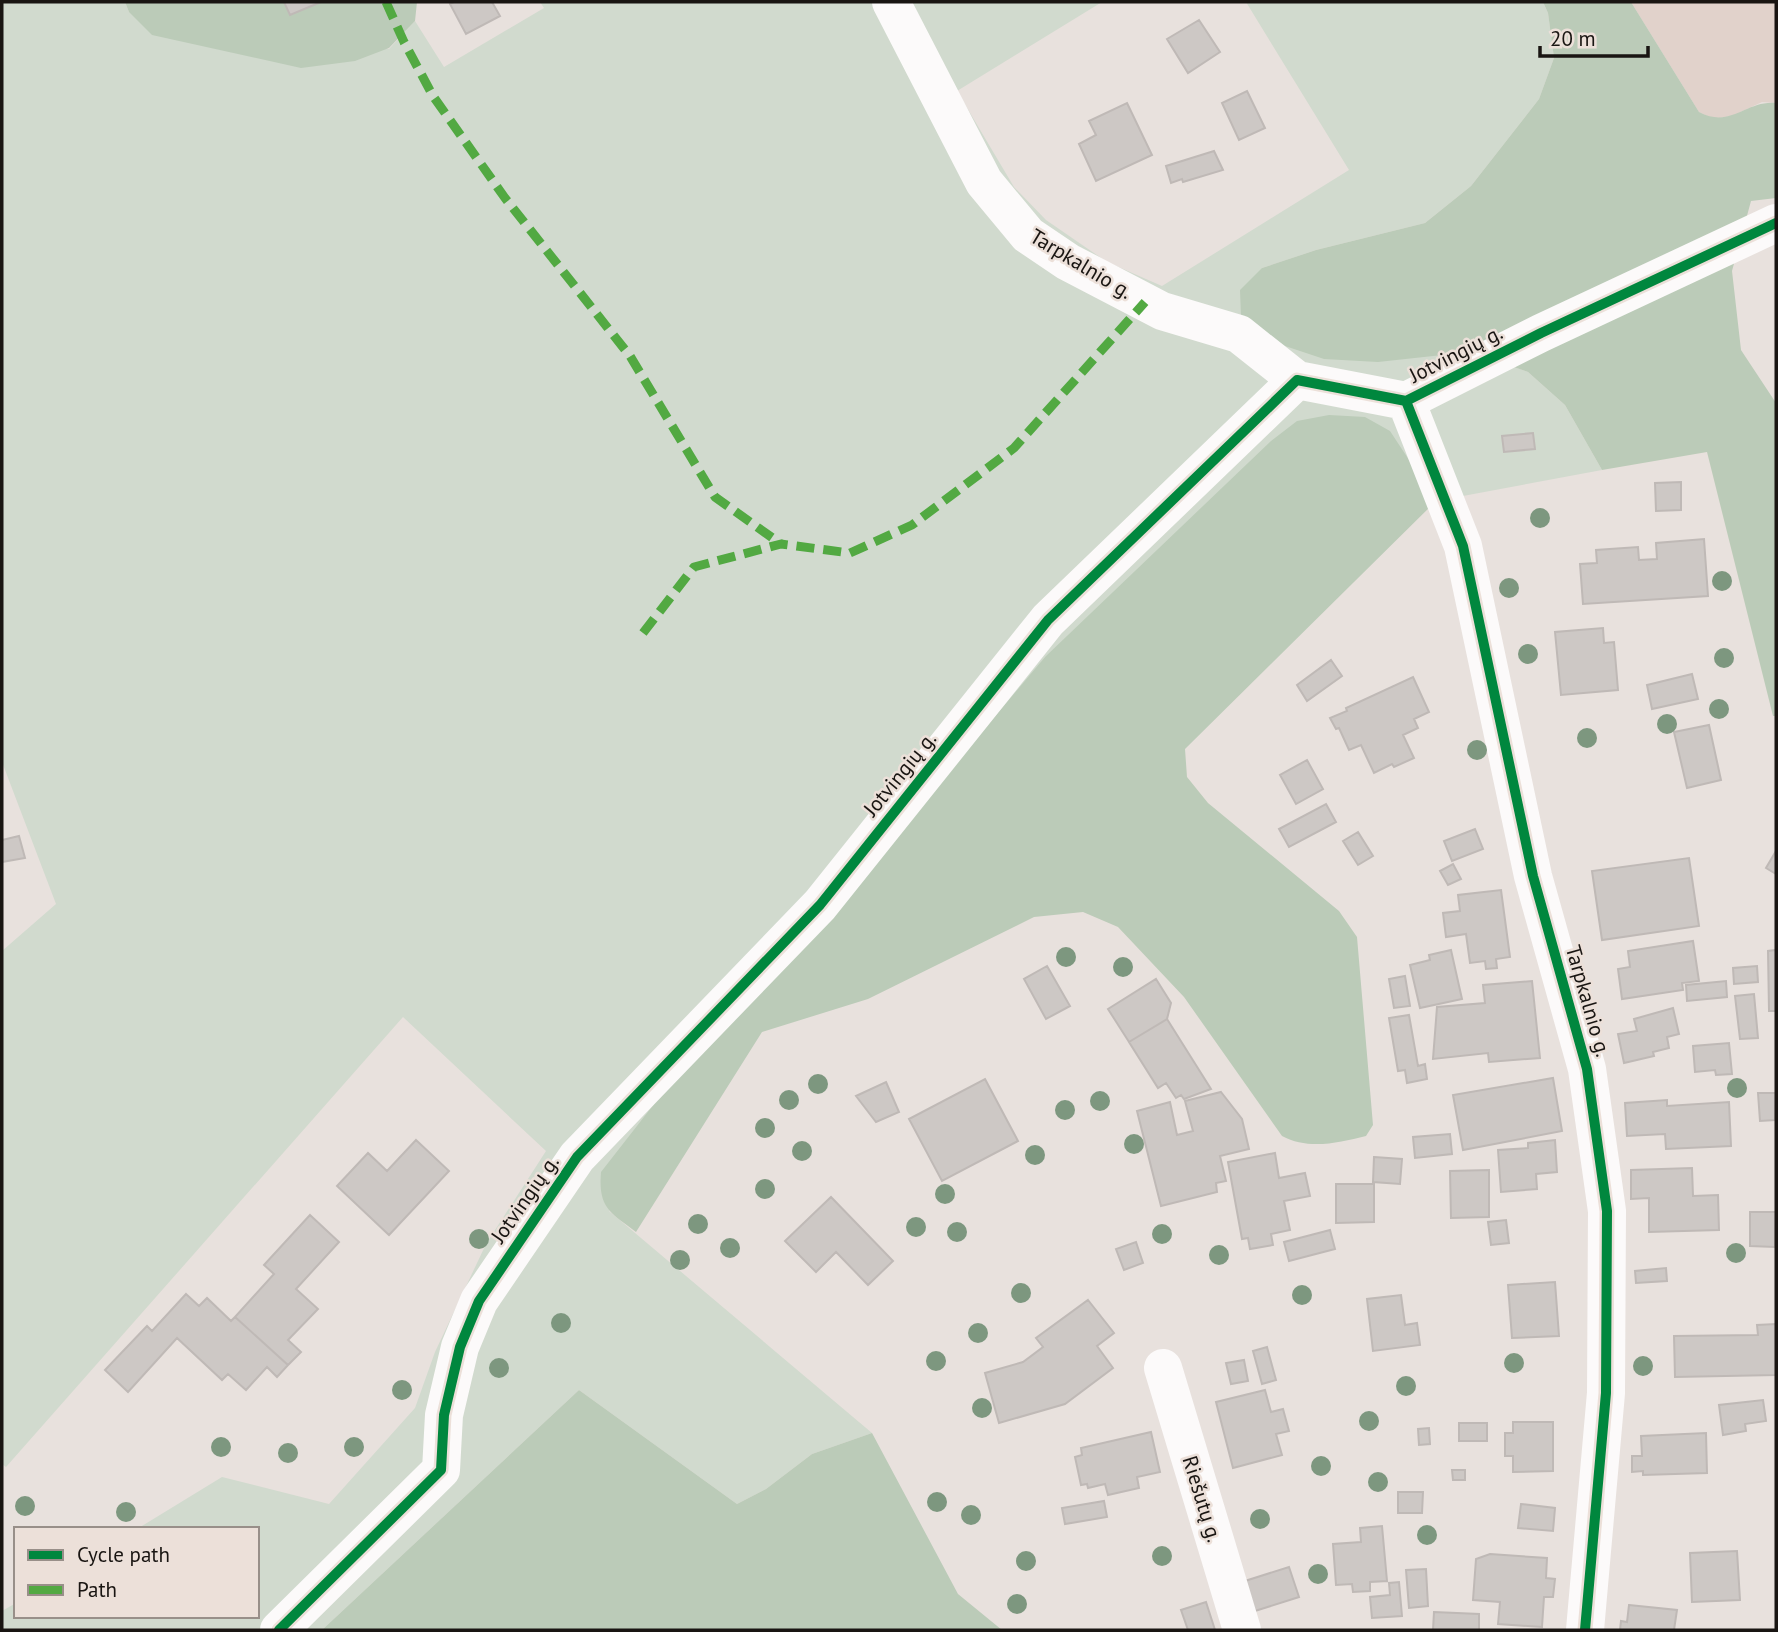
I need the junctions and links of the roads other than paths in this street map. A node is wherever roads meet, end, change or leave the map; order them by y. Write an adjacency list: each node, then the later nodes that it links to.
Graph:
1 (891, 2): 3 (street, Tarpkalnio g.)
2 (1776, 223): 4 (street, Jotvingių g.)
3 (1297, 380): 4 (street, Jotvingių g.); 6 (street, Jotvingių g.)
4 (1406, 401): 8 (street, Tarpkalnio g.)
5 (1163, 1368): 7 (street, Riešutų g.)
6 (279, 1630)
7 (1242, 1630)
8 (1585, 1630)

